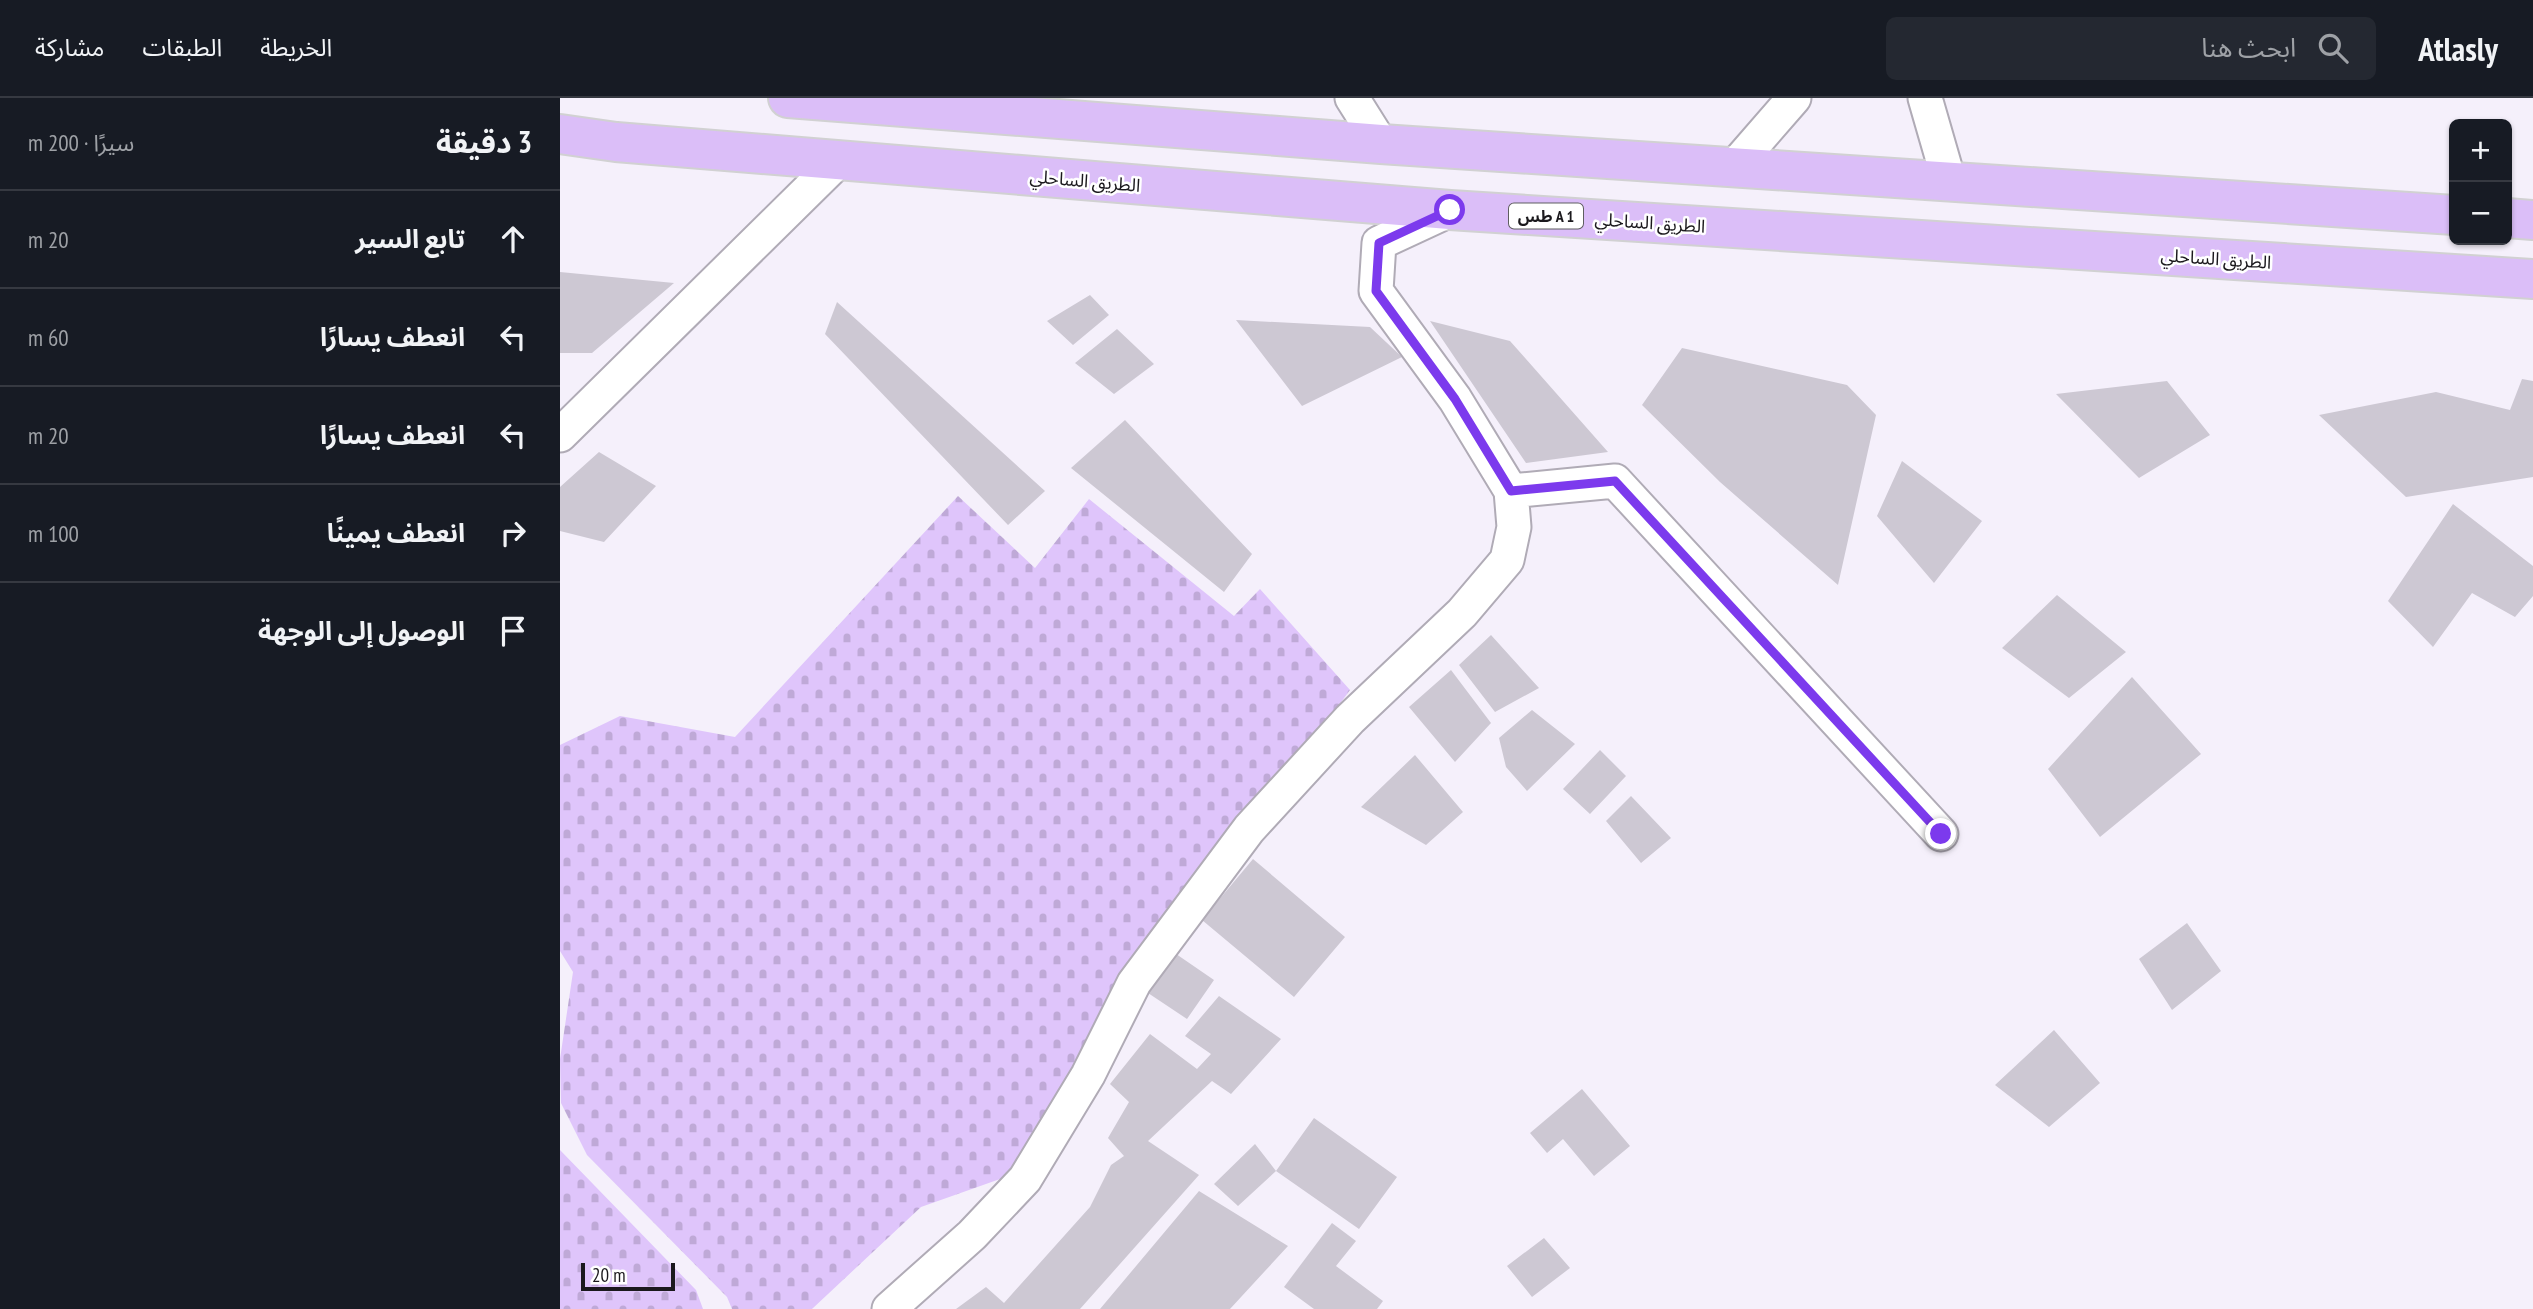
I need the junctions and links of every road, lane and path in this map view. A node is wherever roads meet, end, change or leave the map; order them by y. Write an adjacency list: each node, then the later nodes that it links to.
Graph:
1 (788, 98): 6 (highway)
2 (1352, 98): 6 (street)
3 (1794, 98): 8 (street)
4 (1925, 98): 9 (street)
5 (560, 134): 7 (highway, الطريق الساحلي / طس A 1)
6 (1381, 144): 8 (highway)
7 (839, 160): 10 (highway, الطريق الساحلي / طس A 1); 15 (street)
8 (1734, 167): 9 (highway)
9 (1949, 181): 11 (highway)
10 (1450, 210): 14 (highway, الطريق الساحلي / طس A 1); 16 (street)
11 (2449, 215)
12 (2512, 218): 13 (highway)
13 (2533, 220)
14 (2533, 279)
15 (560, 435)
16 (1511, 491): 17 (street); 18 (street)
17 (1941, 834)
18 (889, 1309)

